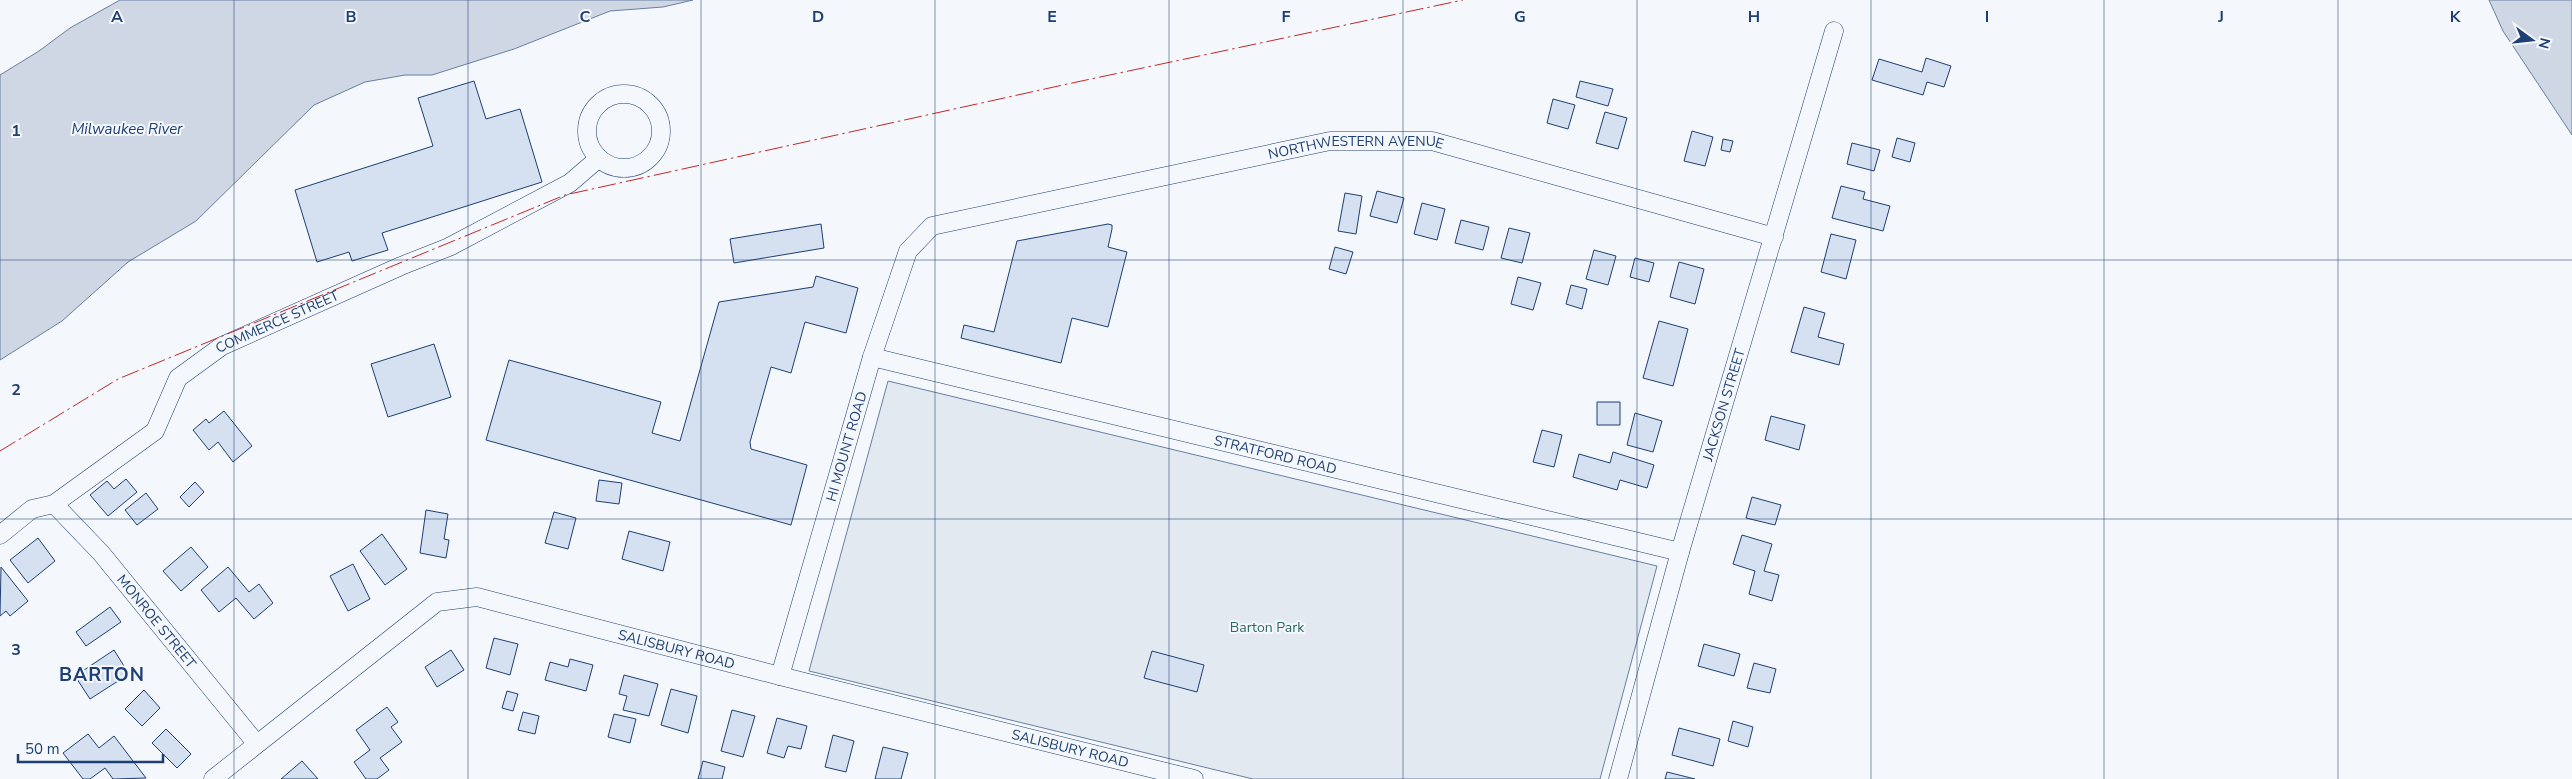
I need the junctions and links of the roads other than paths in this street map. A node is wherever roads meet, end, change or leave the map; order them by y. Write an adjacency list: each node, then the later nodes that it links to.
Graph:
1 (1834, 31): 4 (street, JACKSON STREET)
2 (599, 158): 2 (street); 6 (street, COMMERCE STREET)
3 (932, 226): 4 (street, NORTHWESTERN AVENUE); 5 (street, HI MOUNT ROAD)
4 (1774, 237): 8 (street, JACKSON STREET)
5 (872, 357): 8 (street, STRATFORD ROAD); 9 (street, HI MOUNT ROAD)
6 (54, 504): 7 (street, COMMERCE STREET); 10 (street, MONROE STREET)
7 (0, 535)
8 (1680, 552): 14 (street, JACKSON STREET)
9 (780, 676): 10 (street, SALISBURY ROAD); 11 (street, SALISBURY ROAD)
10 (256, 743): 12 (street, SALISBURY ROAD)
11 (1150, 774): 13 (street, SALISBURY ROAD)
12 (213, 779)
13 (1194, 779)
14 (1618, 779)

